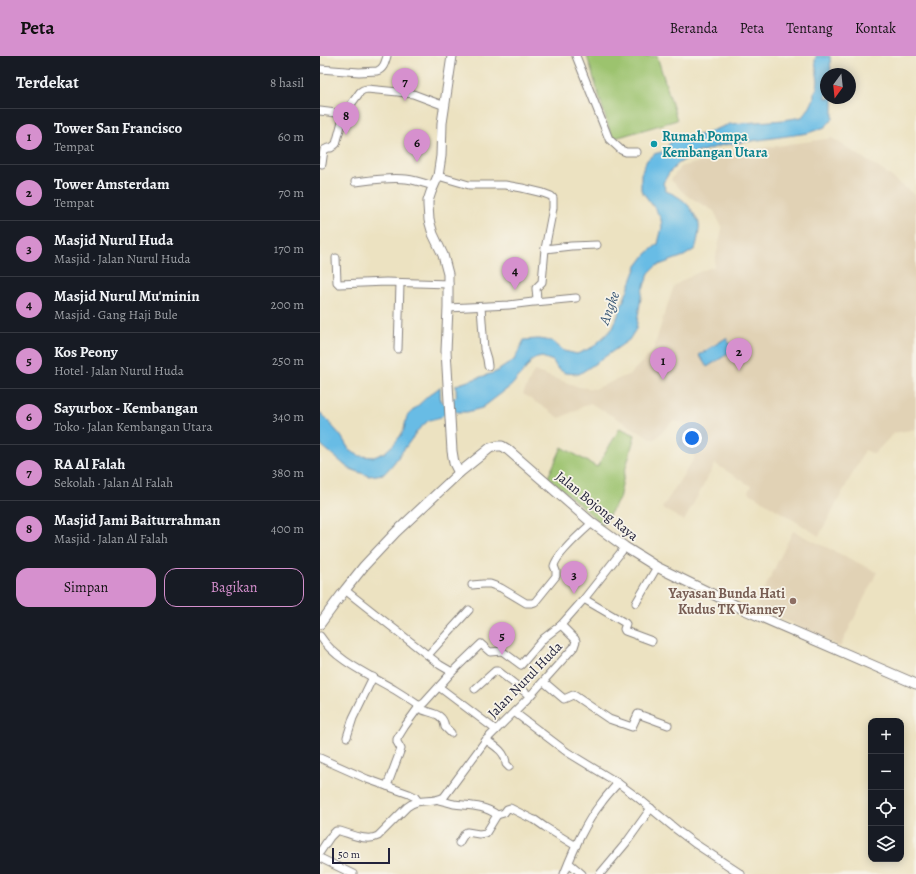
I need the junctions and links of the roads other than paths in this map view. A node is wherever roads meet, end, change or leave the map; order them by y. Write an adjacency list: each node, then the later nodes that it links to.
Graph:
1 (387, 56): 4 (street)
2 (452, 56): 5 (street)
3 (576, 56): 8 (street)
4 (320, 69)
5 (445, 106): 7 (street); 10 (street)
6 (320, 111): 7 (street)
7 (344, 114): 9 (street)
8 (637, 152)
9 (322, 164)
10 (438, 176): 12 (street); 14 (street)
11 (355, 182): 12 (street)
12 (433, 186): 17 (street)
13 (597, 245): 14 (street)
14 (545, 249): 19 (street)
15 (336, 258): 16 (street)
16 (400, 283): 17 (street); 22 (street)
17 (449, 284): 21 (street)
18 (576, 298): 19 (street)
19 (535, 302): 20 (street)
20 (481, 307): 21 (street); 23 (street)
21 (448, 308): 24 (street)
22 (398, 349)
23 (488, 366)
24 (459, 473): 25 (street, Jalan Bojong Raya); 29 (street, Jalan Bojong Raya)
25 (592, 522): 26 (street, Jalan Bojong Raya); 28 (street)
26 (625, 548): 27 (street, Jalan Bojong Raya); 30 (street, Jalan Nurul Huda)
27 (657, 567): 31 (street); 41 (street, Jalan Bojong Raya)
28 (472, 585)
29 (345, 590): 33 (street, Jalan Bojong Raya); 37 (street)
30 (584, 599): 34 (street, Jalan Nurul Huda); 36 (street)
31 (636, 603)
32 (468, 610): 37 (street)
33 (320, 624)
34 (561, 625): 38 (street); 40 (street, Jalan Nurul Huda)
35 (320, 636): 39 (street)
36 (652, 641)
37 (428, 655): 38 (street)
38 (452, 672): 42 (street)
39 (373, 677): 45 (street); 50 (street)
40 (544, 682): 44 (street, Jalan Nurul Huda); 47 (street)
41 (916, 684)
42 (439, 687): 45 (street); 48 (street)
43 (475, 689): 44 (street)
44 (530, 696): 46 (street, Jalan Nurul Huda)
45 (418, 707): 49 (street); 55 (street)
46 (514, 712): 48 (street, Jalan Nurul Huda); 54 (street)
47 (668, 724)
48 (496, 730): 51 (street, Jalan Nurul Huda)
49 (451, 732)
50 (347, 737)
51 (486, 740): 53 (street); 57 (street, Jalan Nurul Huda)
52 (320, 758): 55 (street)
53 (509, 767)
54 (618, 783): 58 (street); 61 (street)
55 (387, 786): 56 (street)
56 (420, 800): 57 (street); 62 (street)
57 (439, 800): 59 (street)
58 (651, 808): 68 (street); 69 (street)
59 (497, 815): 60 (street); 61 (street)
60 (459, 844)
61 (576, 846): 64 (street)
62 (320, 852)
63 (320, 858): 65 (street)
64 (569, 863): 66 (street); 67 (street)
65 (353, 874)
66 (564, 874)
67 (582, 874)
68 (600, 874)
69 (741, 874)

